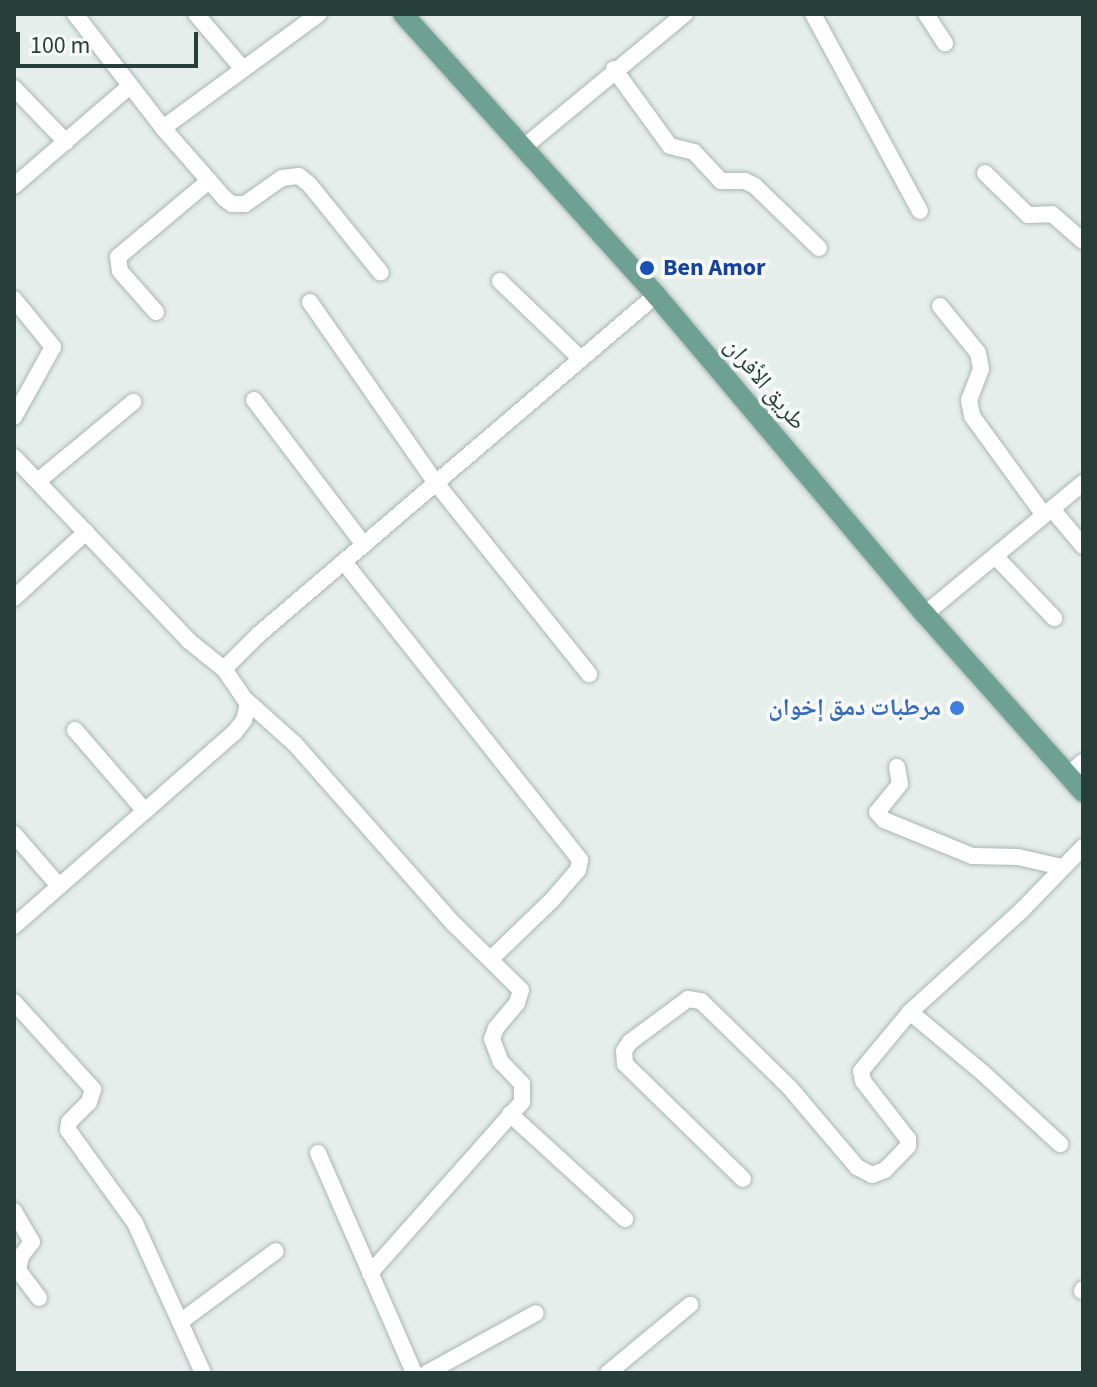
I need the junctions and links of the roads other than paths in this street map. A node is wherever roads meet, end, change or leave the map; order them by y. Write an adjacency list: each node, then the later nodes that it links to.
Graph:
1 (75, 14): 11 (street)
2 (196, 14): 9 (street)
3 (319, 14): 9 (street)
4 (403, 14): 15 (main road, طريق الأفران)
5 (685, 14): 10 (street)
6 (813, 14): 19 (street)
7 (926, 14): 8 (street)
8 (945, 43)
9 (243, 69): 13 (street)
10 (614, 69): 15 (street); 21 (street)
11 (130, 86): 13 (street); 14 (street)
12 (14, 88): 14 (street)
13 (163, 128): 17 (street)
14 (66, 142): 18 (street)
15 (524, 147): 24 (main road, طريق الأفران)
16 (985, 173): 20 (street)
17 (209, 181): 22 (street); 28 (street)
18 (14, 186)
19 (920, 211)
20 (1083, 241)
21 (819, 248)
22 (381, 273)
23 (500, 281): 29 (street)
24 (656, 295): 29 (street); 44 (main road, طريق الأفران)
25 (14, 299): 32 (street)
26 (310, 302): 35 (street)
27 (940, 306): 37 (street)
28 (156, 312)
29 (581, 359): 35 (street)
30 (254, 400): 39 (street)
31 (133, 402): 34 (street)
32 (14, 417)
33 (14, 457): 34 (street)
34 (38, 481): 38 (street)
35 (436, 483): 39 (street); 47 (street)
36 (1083, 483): 37 (street)
37 (1048, 512): 40 (street); 41 (street)
38 (86, 532): 43 (street); 46 (street)
39 (364, 545): 42 (street)
40 (1083, 546)
41 (995, 556): 44 (street); 45 (street)
42 (344, 562): 46 (street); 59 (street)
43 (14, 598)
44 (925, 614): 51 (main road, طريق الأفران)
45 (1054, 618)
46 (224, 669): 48 (street)
47 (589, 674)
48 (247, 701): 53 (street); 59 (street)
49 (75, 730): 53 (street)
50 (897, 767): 56 (street)
51 (1076, 769): 52 (main road, طريق الأفران)
52 (1083, 792)
53 (145, 811): 57 (street)
54 (14, 834): 57 (street)
55 (1083, 847): 56 (street)
56 (1062, 867): 61 (street)
57 (59, 886): 58 (street)
58 (14, 926)
59 (491, 959): 62 (street)
60 (14, 1002): 73 (street)
61 (910, 1012): 63 (street); 65 (street)
62 (510, 1114): 67 (street); 69 (street)
63 (1060, 1144)
64 (318, 1153): 69 (street)
65 (743, 1179)
66 (14, 1211): 70 (street)
67 (625, 1219)
68 (276, 1251): 73 (street)
69 (370, 1273): 75 (street)
70 (39, 1298)
71 (690, 1305): 77 (street)
72 (536, 1313): 76 (street)
73 (180, 1322): 74 (street)
74 (203, 1373)
75 (414, 1373)
76 (427, 1373)
77 (608, 1373)

